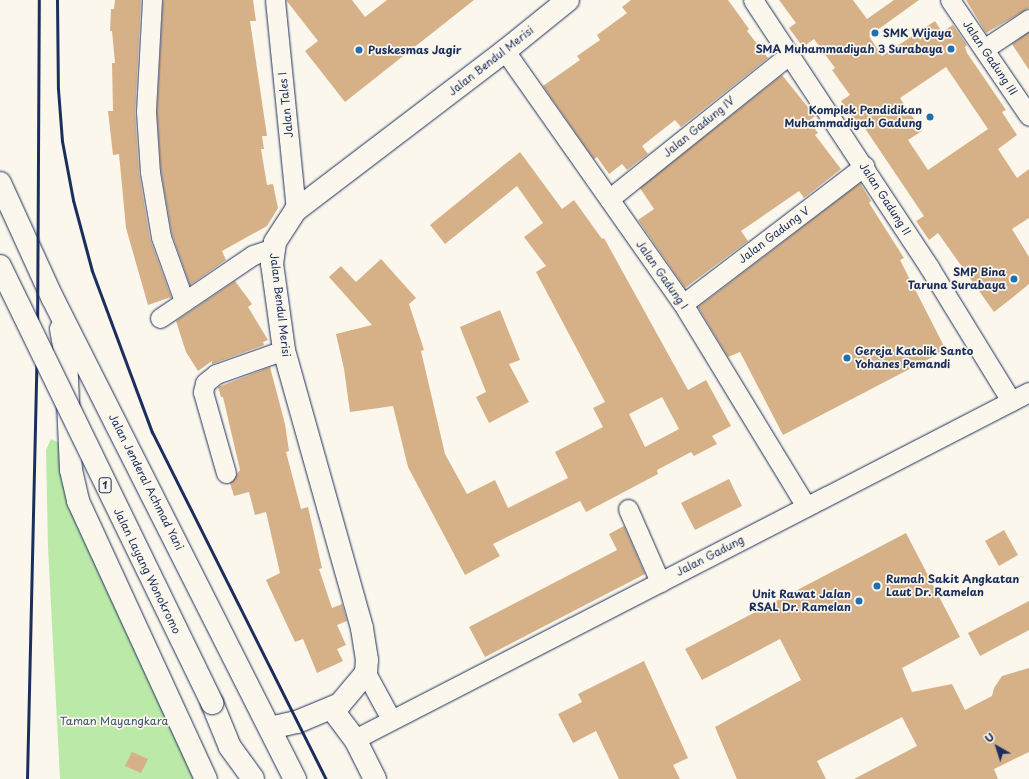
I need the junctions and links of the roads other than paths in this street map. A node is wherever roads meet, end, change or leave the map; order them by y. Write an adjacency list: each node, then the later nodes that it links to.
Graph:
1 (152, 0): 18 (street)
2 (275, 0): 14 (street, Jalan Tales I)
3 (568, 0): 8 (main road, Jalan Bendul Merisi)
4 (753, 0): 9 (street, Jalan Gadung II)
5 (950, 0): 7 (street, Jalan Gadung III)
6 (1029, 19): 7 (street)
7 (984, 49): 10 (street, Jalan Gadung III)
8 (505, 51): 13 (street, Jalan Gadung I); 14 (main road, Jalan Bendul Merisi)
9 (789, 55): 11 (street, Jalan Gadung II); 13 (street, Jalan Gadung IV)
10 (1029, 116)
11 (864, 166): 19 (street, Jalan Gadung V); 23 (street, Jalan Gadung II)
12 (0, 183): 17 (main road, Jalan Jenderal Achmad Yani)
13 (609, 199): 19 (street, Jalan Gadung I)
14 (296, 210): 15 (main road, Jalan Bendul Merisi)
15 (273, 248): 18 (street); 21 (main road, Jalan Bendul Merisi)
16 (0, 266): 33 (main road, Jalan Layang Wonokromo / 1, bridge)
17 (52, 296): 31 (main road, Jalan Jenderal Achmad Yani); 34 (main road)
18 (184, 301): 20 (street)
19 (683, 304): 25 (street, Jalan Gadung I)
20 (160, 318)
21 (284, 350): 24 (street); 28 (main road, Jalan Bendul Merisi)
22 (1029, 392): 23 (street, Jalan Gadung)
23 (1011, 401): 25 (street, Jalan Gadung)
24 (226, 473)
25 (806, 506): 27 (street, Jalan Gadung)
26 (628, 509): 27 (street)
27 (660, 582): 30 (street, Jalan Gadung)
28 (366, 673): 29 (main road); 30 (street)
29 (332, 709): 31 (main road); 32 (main road)
30 (391, 719): 32 (street, Jalan Gadung)
31 (270, 728): 37 (main road, Jalan Jenderal Achmad Yani)
32 (355, 739): 38 (main road)
33 (230, 747): 35 (main road, Jalan Layang Wonokromo / 1); 36 (main road, Jalan Layang Wonokromo / 1)
34 (206, 779)
35 (235, 779)
36 (253, 779)
37 (295, 779)
38 (375, 779)

